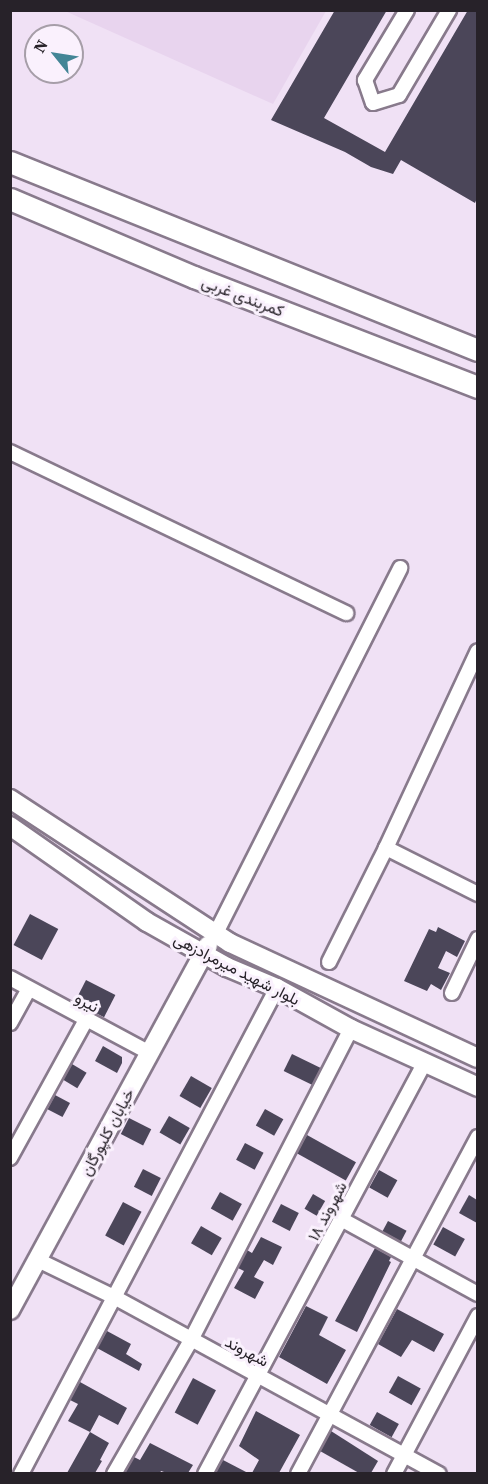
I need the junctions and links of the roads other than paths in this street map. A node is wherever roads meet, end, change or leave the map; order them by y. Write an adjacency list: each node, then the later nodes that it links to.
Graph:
1 (407, 10): 2 (street)
2 (448, 10)
3 (10, 162): 5 (highway)
4 (10, 199): 6 (highway, کمربندی غربی)
5 (477, 350)
6 (477, 387)
7 (10, 452): 9 (street)
8 (400, 568): 15 (street)
9 (346, 613)
10 (477, 651): 13 (street)
11 (10, 799): 15 (main road, بلوار شهید میرمرادزهی)
12 (10, 826): 17 (main road, بلوار شهید میرمرادزهی)
13 (386, 848): 14 (street); 18 (street)
14 (477, 894)
15 (216, 933): 17 (main road, خیابان کلپورگان); 27 (main road, بلوار شهید میرمرادزهی)
16 (477, 939): 22 (street)
17 (203, 954): 21 (main road, بلوار شهید میرمرادزهی); 26 (main road, خیابان کلپورگان)
18 (329, 962)
19 (10, 978): 20 (street, نیرو)
20 (29, 988): 23 (street, نیرو); 24 (street)
21 (277, 988): 25 (main road, بلوار شهید میرمرادزهی); 36 (street)
22 (452, 993)
23 (86, 1020): 26 (street, نیرو); 31 (street)
24 (10, 1023)
25 (351, 1029): 28 (main road, بلوار شهید میرمرادزهی); 39 (street)
26 (150, 1053): 34 (main road, خیابان کلپورگان)
27 (477, 1058)
28 (425, 1062): 29 (main road, بلوار شهید میرمرادزهی); 32 (street, شهروند ۱۸)
29 (477, 1087)
30 (477, 1137): 33 (street)
31 (10, 1158)
32 (341, 1220): 33 (street); 40 (street, شهروند ۱۸)
33 (412, 1258): 35 (street); 41 (street)
34 (38, 1260): 36 (street, شهروند); 37 (main road, خیابان کلپورگان)
35 (477, 1294)
36 (114, 1297): 39 (street, شهروند); 43 (street)
37 (11, 1307)
38 (477, 1316): 42 (street)
39 (191, 1340): 40 (street, شهروند); 44 (street)
40 (257, 1375): 41 (street, شهروند); 45 (street, شهروند ۱۸)
41 (329, 1414): 42 (street, شهروند); 46 (street)
42 (404, 1454): 47 (street); 48 (street, شهروند)
43 (26, 1472)
44 (114, 1473)
45 (205, 1473)
46 (298, 1473)
47 (393, 1473)
48 (439, 1473)

